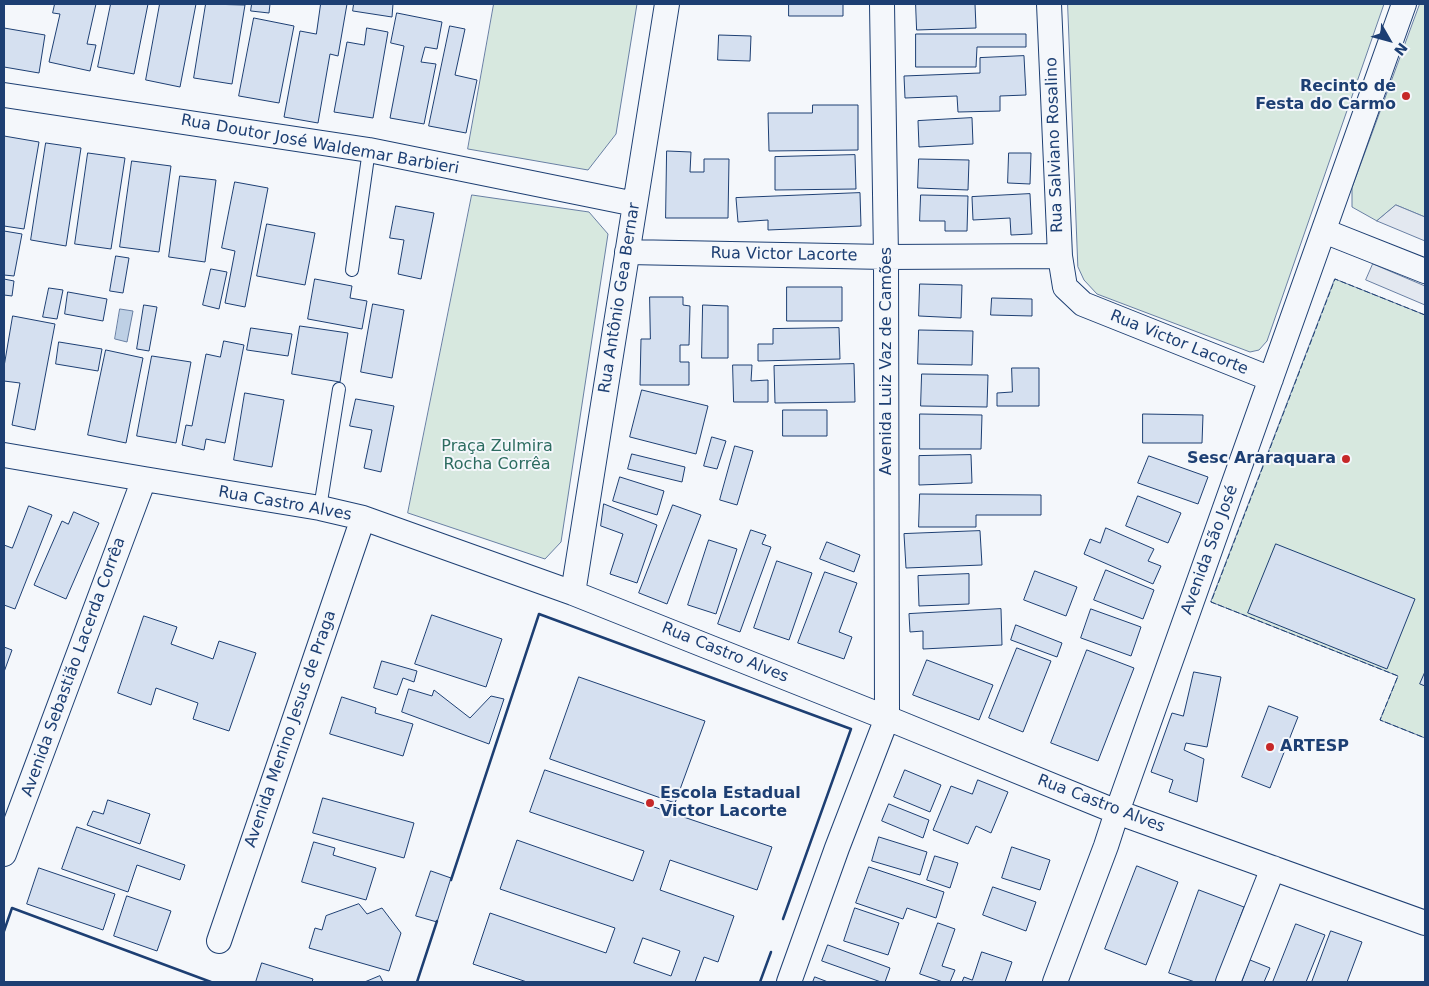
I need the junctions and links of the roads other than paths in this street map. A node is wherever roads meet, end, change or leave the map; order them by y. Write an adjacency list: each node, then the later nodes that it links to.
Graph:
1 (667, 4): 7 (street, Rua Antônio Gea Bernar)
2 (882, 4): 11 (street, Avenida Luiz Vaz de Camões)
3 (1049, 4): 10 (street, Rua Salviano Rosalino)
4 (1404, 4): 8 (street, Avenida São José)
5 (4, 95): 6 (street, Rua Doutor José Waldemar Barbieri)
6 (369, 150): 7 (street, Rua Doutor José Waldemar Barbieri); 12 (lane)
7 (635, 204): 9 (street, Rua Antônio Gea Bernar)
8 (1324, 231): 13 (street); 15 (street, Avenida São José)
9 (627, 252): 11 (street, Rua Victor Lacorte); 21 (street, Rua Antônio Gea Bernar)
10 (1060, 256): 11 (street, Rua Victor Lacorte); 14 (street, Rua Salviano Rosalino)
11 (886, 257): 22 (street, Avenida Luiz Vaz de Camões)
12 (352, 270)
13 (1425, 271)
14 (1065, 287): 15 (street, Rua Victor Lacorte)
15 (1270, 379): 23 (street, Avenida São José)
16 (339, 389): 19 (lane)
17 (4, 455): 18 (street, Rua Castro Alves)
18 (144, 479): 19 (street, Rua Castro Alves); 24 (street, Avenida Sebastião Lacerda Corrêa)
19 (320, 508): 20 (street, Rua Castro Alves)
20 (363, 518): 21 (street, Rua Castro Alves); 27 (street, Avenida Menino Jesus de Praga)
21 (573, 593): 22 (street, Rua Castro Alves)
22 (887, 718): 23 (street, Rua Castro Alves); 28 (street)
23 (1117, 812): 25 (street, Rua Castro Alves); 29 (street, Avenida São José)
24 (4, 854)
25 (1273, 868): 26 (street, Rua Castro Alves); 30 (street)
26 (1425, 923)
27 (219, 941)
28 (789, 982)
29 (1055, 982)
30 (1228, 982)

